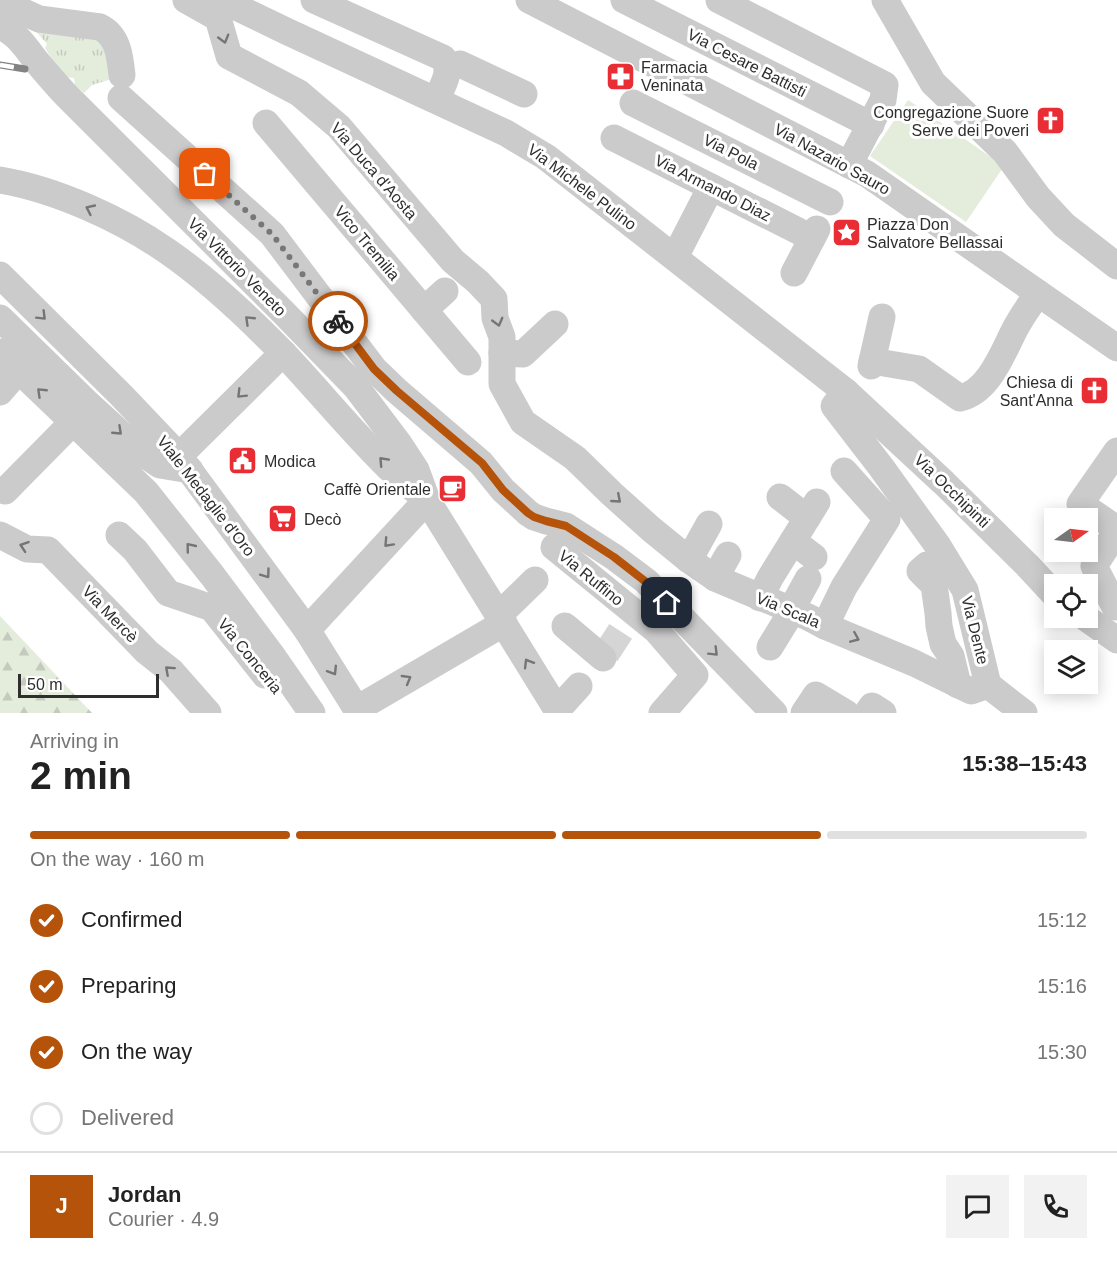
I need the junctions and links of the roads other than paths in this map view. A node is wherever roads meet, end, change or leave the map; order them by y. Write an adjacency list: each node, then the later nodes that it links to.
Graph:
1 (186, 0): 34 (street, Via Duca d'Aosta, one-way to 34)
2 (222, 0): 12 (street, Via Michele Pulino)
3 (314, 0): 12 (street)
4 (529, 0): 17 (street, Via Nazario Sauro)
5 (624, 0): 15 (street, Via Cesare Battisti)
6 (719, 0): 15 (street)
7 (885, 0): 22 (street)
8 (0, 1): 37 (street)
9 (0, 26): 37 (street, Via Vittorio Veneto)
10 (460, 64): 11 (street)
11 (524, 94)
12 (436, 100): 21 (street, Via Michele Pulino)
13 (633, 103): 20 (street, Via Pola)
14 (266, 123): 27 (street, Vico Tremilia)
15 (871, 124): 17 (street)
16 (614, 138): 19 (street, Via Armando Diaz)
17 (849, 165): 26 (street, Via Nazario Sauro)
18 (4, 180): 33 (street, Via Vittorio Veneto, one-way to 18)
19 (711, 187): 21 (street); 23 (street, Via Armando Diaz)
20 (830, 202)
21 (675, 257): 39 (street, Via Michele Pulino)
22 (1117, 266)
23 (795, 273)
24 (0, 275): 42 (street, Viale Medaglie d'Oro, one-way to 42)
25 (445, 291): 27 (street)
26 (1038, 293): 28 (street); 31 (street, Via Nazario Sauro)
27 (424, 310): 35 (street, Vico Tremilia)
28 (882, 317)
29 (0, 318): 42 (street, one-way to 42)
30 (555, 324): 34 (street)
31 (1117, 348)
32 (0, 352): 36 (street)
33 (283, 353): 42 (street, one-way to 42); 46 (street, Via Vittorio Veneto, one-way to 33)
34 (502, 353): 55 (street, Via Scala, one-way to 55)
35 (468, 362)
36 (19, 370): 38 (street); 40 (street, one-way to 36)
37 (365, 378): 46 (street, Via Vittorio Veneto); 78 (street, one-way to 78)
38 (0, 392)
39 (846, 392): 54 (street); 58 (street, Via Occhipinti)
40 (73, 422): 44 (street); 72 (street, one-way to 40)
41 (1117, 451): 48 (street)
42 (184, 463): 67 (street, Viale Medaglie d'Oro, one-way to 67)
43 (844, 471): 65 (street)
44 (6, 491)
45 (780, 498): 51 (street)
46 (427, 500): 63 (street, Via Vittorio Veneto); 67 (street, one-way to 67)
47 (709, 524): 55 (street)
48 (1117, 530): 61 (street)
49 (0, 535): 76 (street, Via Mercè, one-way to 49)
50 (119, 536): 72 (street, Via Conceria)
51 (793, 541): 59 (street); 62 (street)
52 (554, 548): 75 (street, Via Ruffino)
53 (728, 555): 56 (street)
54 (932, 555): 70 (street); 71 (street, Via Dente)
55 (689, 560): 56 (street, Via Scala)
56 (715, 578): 59 (street, Via Scala)
57 (535, 580): 63 (street)
58 (1044, 583)
59 (760, 598): 62 (street, Via Scala)
60 (1098, 606): 61 (street)
61 (1116, 607)
62 (791, 610): 65 (street, Via Scala); 69 (street)
63 (502, 619): 73 (street, one-way to 63); 74 (street, Via Vittorio Veneto, one-way to 63)
64 (565, 626): 74 (street)
65 (825, 626): 70 (street, Via Scala, one-way to 70)
66 (1098, 627): 68 (street)
67 (307, 630): 73 (street, Viale Medaglie d'Oro, one-way to 73)
68 (1117, 640)
69 (770, 647)
70 (958, 685): 71 (street, Via Scala)
71 (988, 685): 83 (street)
72 (306, 704)
73 (355, 707): 77 (street)
74 (558, 711)
75 (663, 712)
76 (208, 713)
77 (328, 713)
78 (774, 713)
79 (804, 713): 80 (street)
80 (846, 713)
81 (867, 713): 82 (street)
82 (883, 713)
83 (1024, 713)

